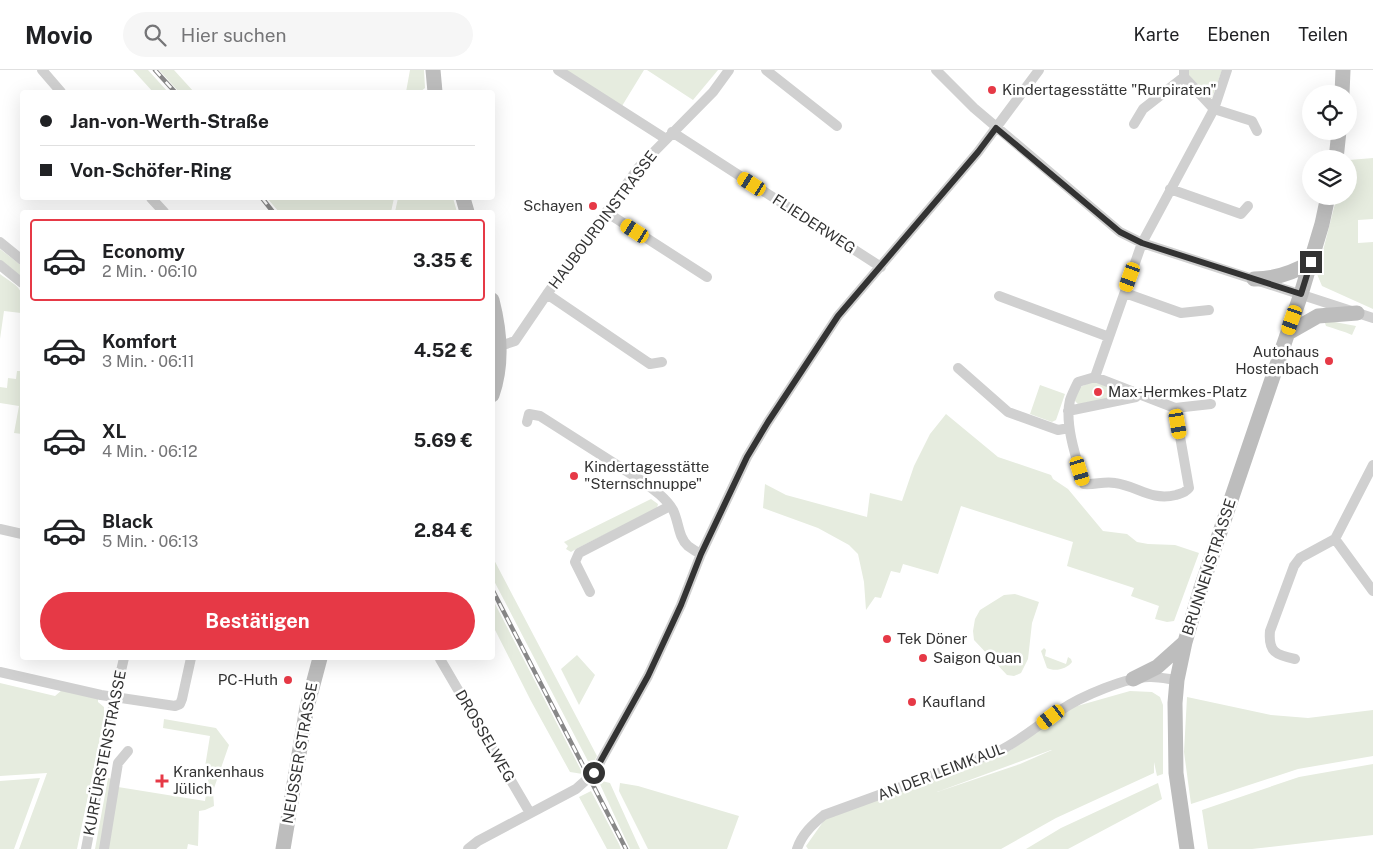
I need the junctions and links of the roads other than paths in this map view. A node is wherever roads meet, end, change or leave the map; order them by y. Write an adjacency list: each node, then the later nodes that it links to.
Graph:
1 (42, 70): 12 (street)
2 (433, 70): 13 (main road)
3 (558, 70): 19 (street, FLIEDERWEG)
4 (729, 70): 19 (street, HAUBOURDINSTRASSE)
5 (766, 70): 16 (street)
6 (936, 70): 17 (street)
7 (1038, 70): 17 (street)
8 (1227, 70): 14 (street)
9 (1343, 70): 11 (main road)
10 (1184, 73): 14 (street); 15 (street)
11 (1342, 85)
12 (59, 90)
13 (435, 90)
14 (1214, 109): 18 (street); 20 (street)
15 (1134, 124)
16 (838, 126)
17 (996, 128): 27 (street); 31 (street)
18 (1257, 131)
19 (669, 136): 25 (street, HAUBOURDINSTRASSE); 31 (street, FLIEDERWEG)
20 (1170, 189): 23 (street); 27 (street)
21 (153, 200): 24 (street)
22 (1326, 205): 29 (main road, BRUNNENSTRASSE)
23 (1248, 206)
24 (162, 210)
25 (606, 212): 32 (street); 36 (street, HAUBOURDINSTRASSE)
26 (0, 242): 28 (street)
27 (1142, 243): 33 (street); 35 (street)
28 (20, 258)
29 (1311, 262): 33 (main road); 37 (main road, BRUNNENSTRASSE)
30 (0, 266): 34 (street)
31 (881, 267): 61 (street)
32 (707, 277)
33 (1254, 280): 37 (street)
34 (20, 281)
35 (1125, 293): 40 (street); 44 (street)
36 (547, 294): 45 (street, HAUBOURDINSTRASSE); 46 (street)
37 (1301, 294): 41 (street); 43 (main road, BRUNNENSTRASSE)
38 (999, 296): 44 (street)
39 (495, 310): 45 (main road)
40 (1209, 310)
41 (1357, 313): 42 (street); 43 (main road)
42 (1373, 318)
43 (1288, 333): 64 (main road, BRUNNENSTRASSE)
44 (1109, 337): 48 (street)
45 (500, 346): 49 (main road)
46 (662, 362)
47 (958, 368): 55 (street)
48 (1095, 377): 50 (street); 53 (street)
49 (495, 387)
50 (1138, 393): 52 (street); 53 (street)
51 (1211, 404): 52 (street)
52 (1175, 408): 55 (street)
53 (1068, 411): 55 (street)
54 (527, 422): 57 (street)
55 (1070, 428)
56 (1373, 465): 60 (street)
57 (670, 506): 61 (street); 63 (street)
58 (0, 529): 59 (street)
59 (20, 534)
60 (1335, 539): 62 (street); 65 (street)
61 (701, 554): 75 (street)
62 (1373, 590)
63 (590, 592)
64 (1185, 642): 71 (main road); 72 (main road, BRUNNENSTRASSE)
65 (1295, 659)
66 (124, 660): 73 (street, KURFÜRSTENSTRASSE)
67 (191, 660): 73 (street)
68 (317, 660): 79 (main road, NEUSSER STRASSE)
69 (440, 660): 75 (street, DROSSELWEG)
70 (0, 672): 73 (street)
71 (1133, 679): 72 (street, AN DER LEIMKAUL); 81 (street, AN DER LEIMKAUL)
72 (1177, 680): 82 (main road, BRUNNENSTRASSE)
73 (115, 697): 77 (street, KURFÜRSTENSTRASSE)
74 (128, 751): 78 (street)
75 (530, 813): 76 (street)
76 (481, 845): 80 (street)
77 (86, 849)
78 (104, 849)
79 (283, 849)
80 (468, 849)
81 (797, 849)
82 (1187, 849)

